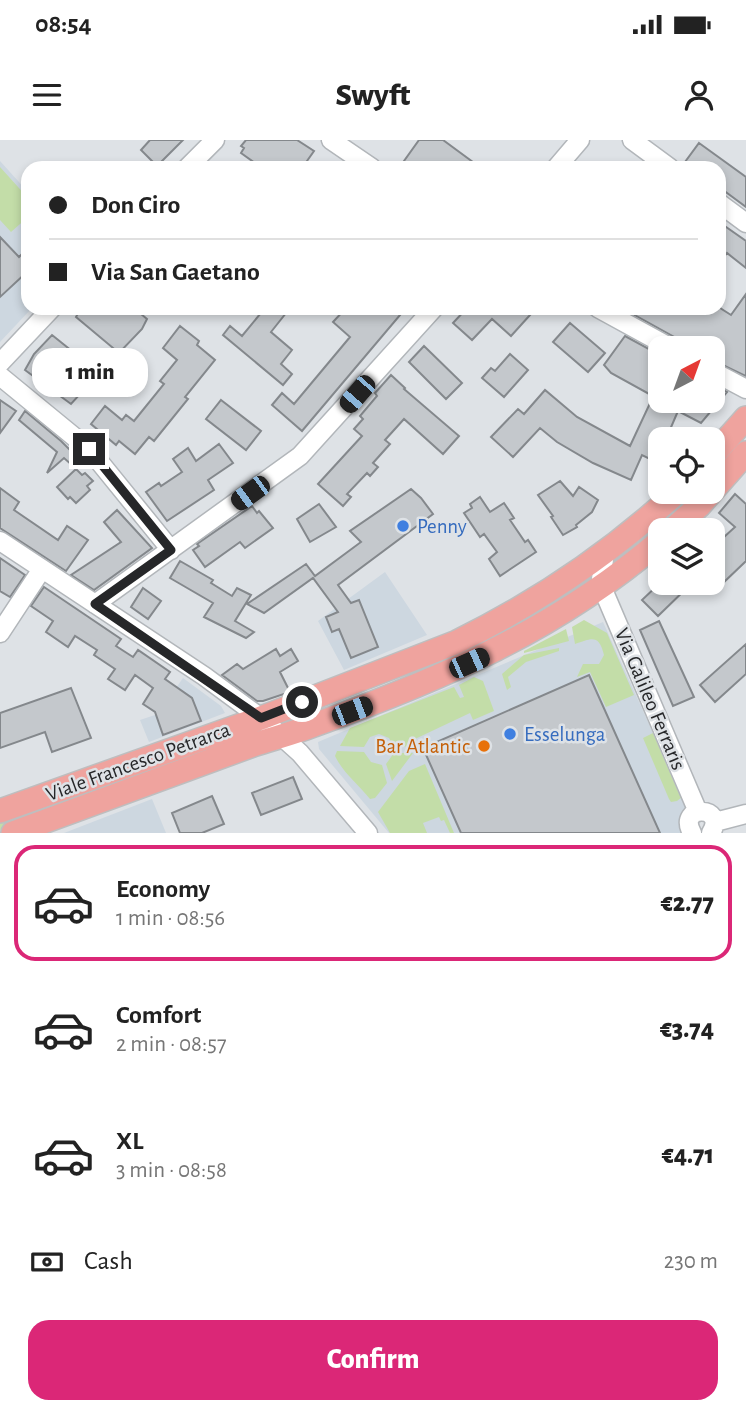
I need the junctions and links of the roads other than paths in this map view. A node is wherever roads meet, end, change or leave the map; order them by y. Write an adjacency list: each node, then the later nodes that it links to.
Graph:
1 (215, 140): 5 (street)
2 (331, 140): 6 (street)
3 (580, 140): 7 (street)
4 (632, 140): 8 (street)
5 (194, 161)
6 (362, 161)
7 (562, 161)
8 (660, 161)
9 (726, 208): 10 (street)
10 (746, 223)
11 (45, 315): 15 (street)
12 (428, 315): 25 (street)
13 (610, 315): 14 (street)
14 (649, 336)
15 (0, 363)
16 (0, 376): 25 (street)
17 (725, 378): 18 (street)
18 (746, 390)
19 (746, 418): 20 (main road)
20 (725, 441)
21 (746, 453): 23 (main road)
22 (663, 504): 27 (main road, Viale Francesco Petrarca)
23 (686, 518)
24 (0, 541): 28 (street)
25 (171, 550): 31 (street)
26 (648, 551): 30 (main road, Viale Francesco Petrarca)
27 (605, 553): 29 (main road, Viale Francesco Petrarca); 30 (street)
28 (42, 569): 31 (street); 32 (street)
29 (568, 579): 30 (street); 33 (main road, Viale Francesco Petrarca)
30 (602, 587): 34 (main road, Viale Francesco Petrarca); 36 (street, Via Galileo Ferraris)
31 (95, 604): 33 (street)
32 (0, 633)
33 (261, 718): 34 (street); 35 (main road, Viale Francesco Petrarca)
34 (283, 735): 39 (main road, Viale Francesco Petrarca); 40 (street)
35 (0, 811)
36 (698, 812): 38 (street); 41 (street)
37 (746, 814): 38 (street)
38 (713, 828)
39 (13, 833)
40 (368, 833)
41 (692, 833)

